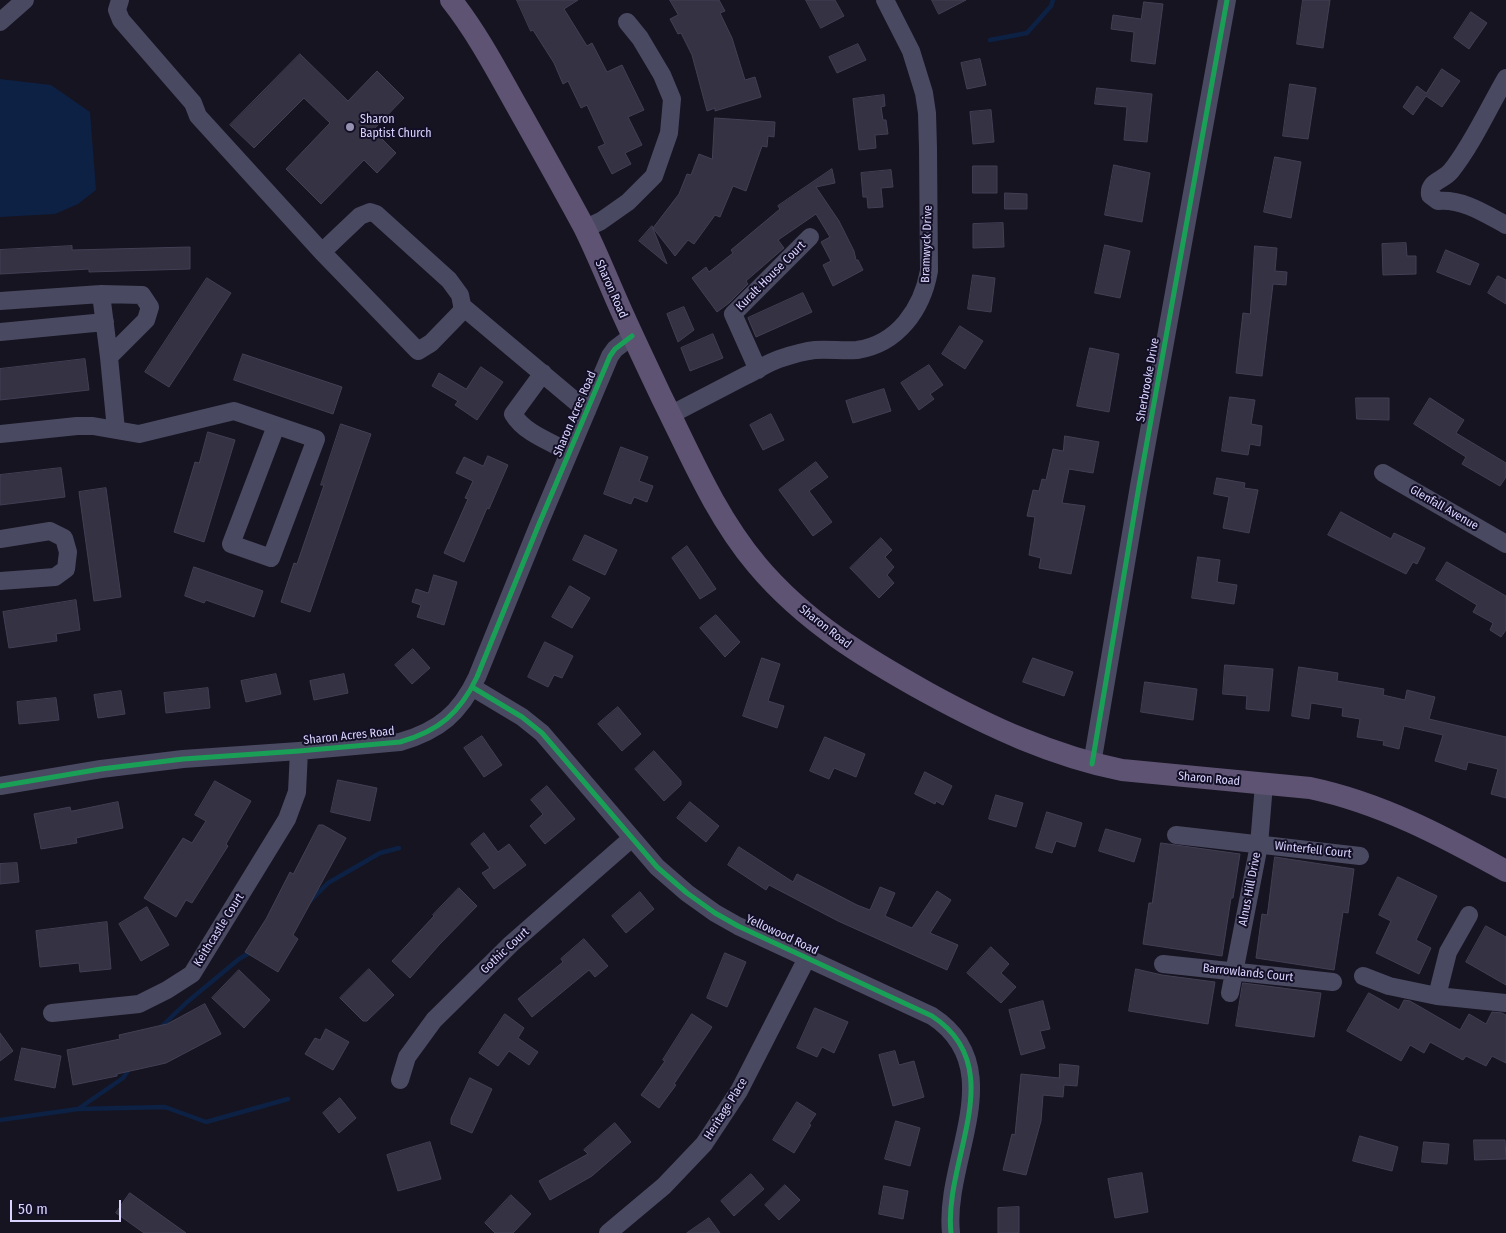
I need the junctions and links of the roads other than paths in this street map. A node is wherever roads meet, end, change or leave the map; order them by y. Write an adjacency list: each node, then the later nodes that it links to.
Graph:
1 (25, 0): 6 (street)
2 (120, 0): 12 (street)
3 (451, 0): 10 (main road, Sharon Road)
4 (886, 0): 20 (street, Bramwyck Drive)
5 (1228, 0): 34 (street, Sherbrooke Drive)
6 (0, 22)
7 (627, 22): 10 (street)
8 (1506, 78): 9 (street)
9 (1506, 225)
10 (584, 229): 18 (main road, Sharon Road)
11 (810, 236): 20 (street, Kuralt House Court)
12 (322, 252): 15 (street); 15 (street)
13 (101, 294): 14 (street); 16 (street); 19 (street)
14 (0, 301)
15 (462, 306): 21 (street)
16 (105, 322): 17 (street); 19 (street)
17 (0, 332)
18 (632, 336): 22 (street, Sharon Acres Road); 23 (main road, Sharon Road)
19 (109, 357): 25 (street)
20 (758, 370): 23 (street, Bramwyck Drive)
21 (543, 374): 22 (street); 27 (street)
22 (587, 411): 27 (street, Sharon Acres Road)
23 (670, 414): 34 (main road, Sharon Road)
24 (276, 426): 24 (street); 25 (street)
25 (116, 430): 26 (street)
26 (0, 434)
27 (569, 452): 32 (street, Sharon Acres Road)
28 (1382, 473): 30 (street, Glenfall Avenue)
29 (0, 539): 31 (street)
30 (1505, 540)
31 (0, 581)
32 (472, 687): 33 (street, Sharon Acres Road); 38 (street, Yellowood Road)
33 (299, 751): 36 (street, Sharon Acres Road); 51 (street, Keithcastle Court)
34 (1092, 764): 35 (main road, Sharon Road)
35 (1264, 784): 39 (street, Alnus Hill Drive); 41 (main road, Sharon Road)
36 (0, 786)
37 (1176, 835): 39 (street, Winterfell Court)
38 (632, 838): 43 (street, Yellowood Road); 52 (street, Gothic Court)
39 (1259, 845): 40 (street, Winterfell Court); 45 (street, Alnus Hill Drive)
40 (1360, 856)
41 (1506, 872)
42 (1469, 914): 49 (street)
43 (807, 958): 53 (street, Heritage Place); 54 (street, Yellowood Road)
44 (1163, 964): 45 (street, Barrowlands Court)
45 (1235, 972): 47 (street, Barrowlands Court); 48 (street, Alnus Hill Drive)
46 (1364, 976): 49 (street)
47 (1333, 982)
48 (1230, 993)
49 (1437, 996): 50 (street)
50 (1506, 1003)
51 (52, 1013)
52 (400, 1080)
53 (608, 1233)
54 (951, 1233)

